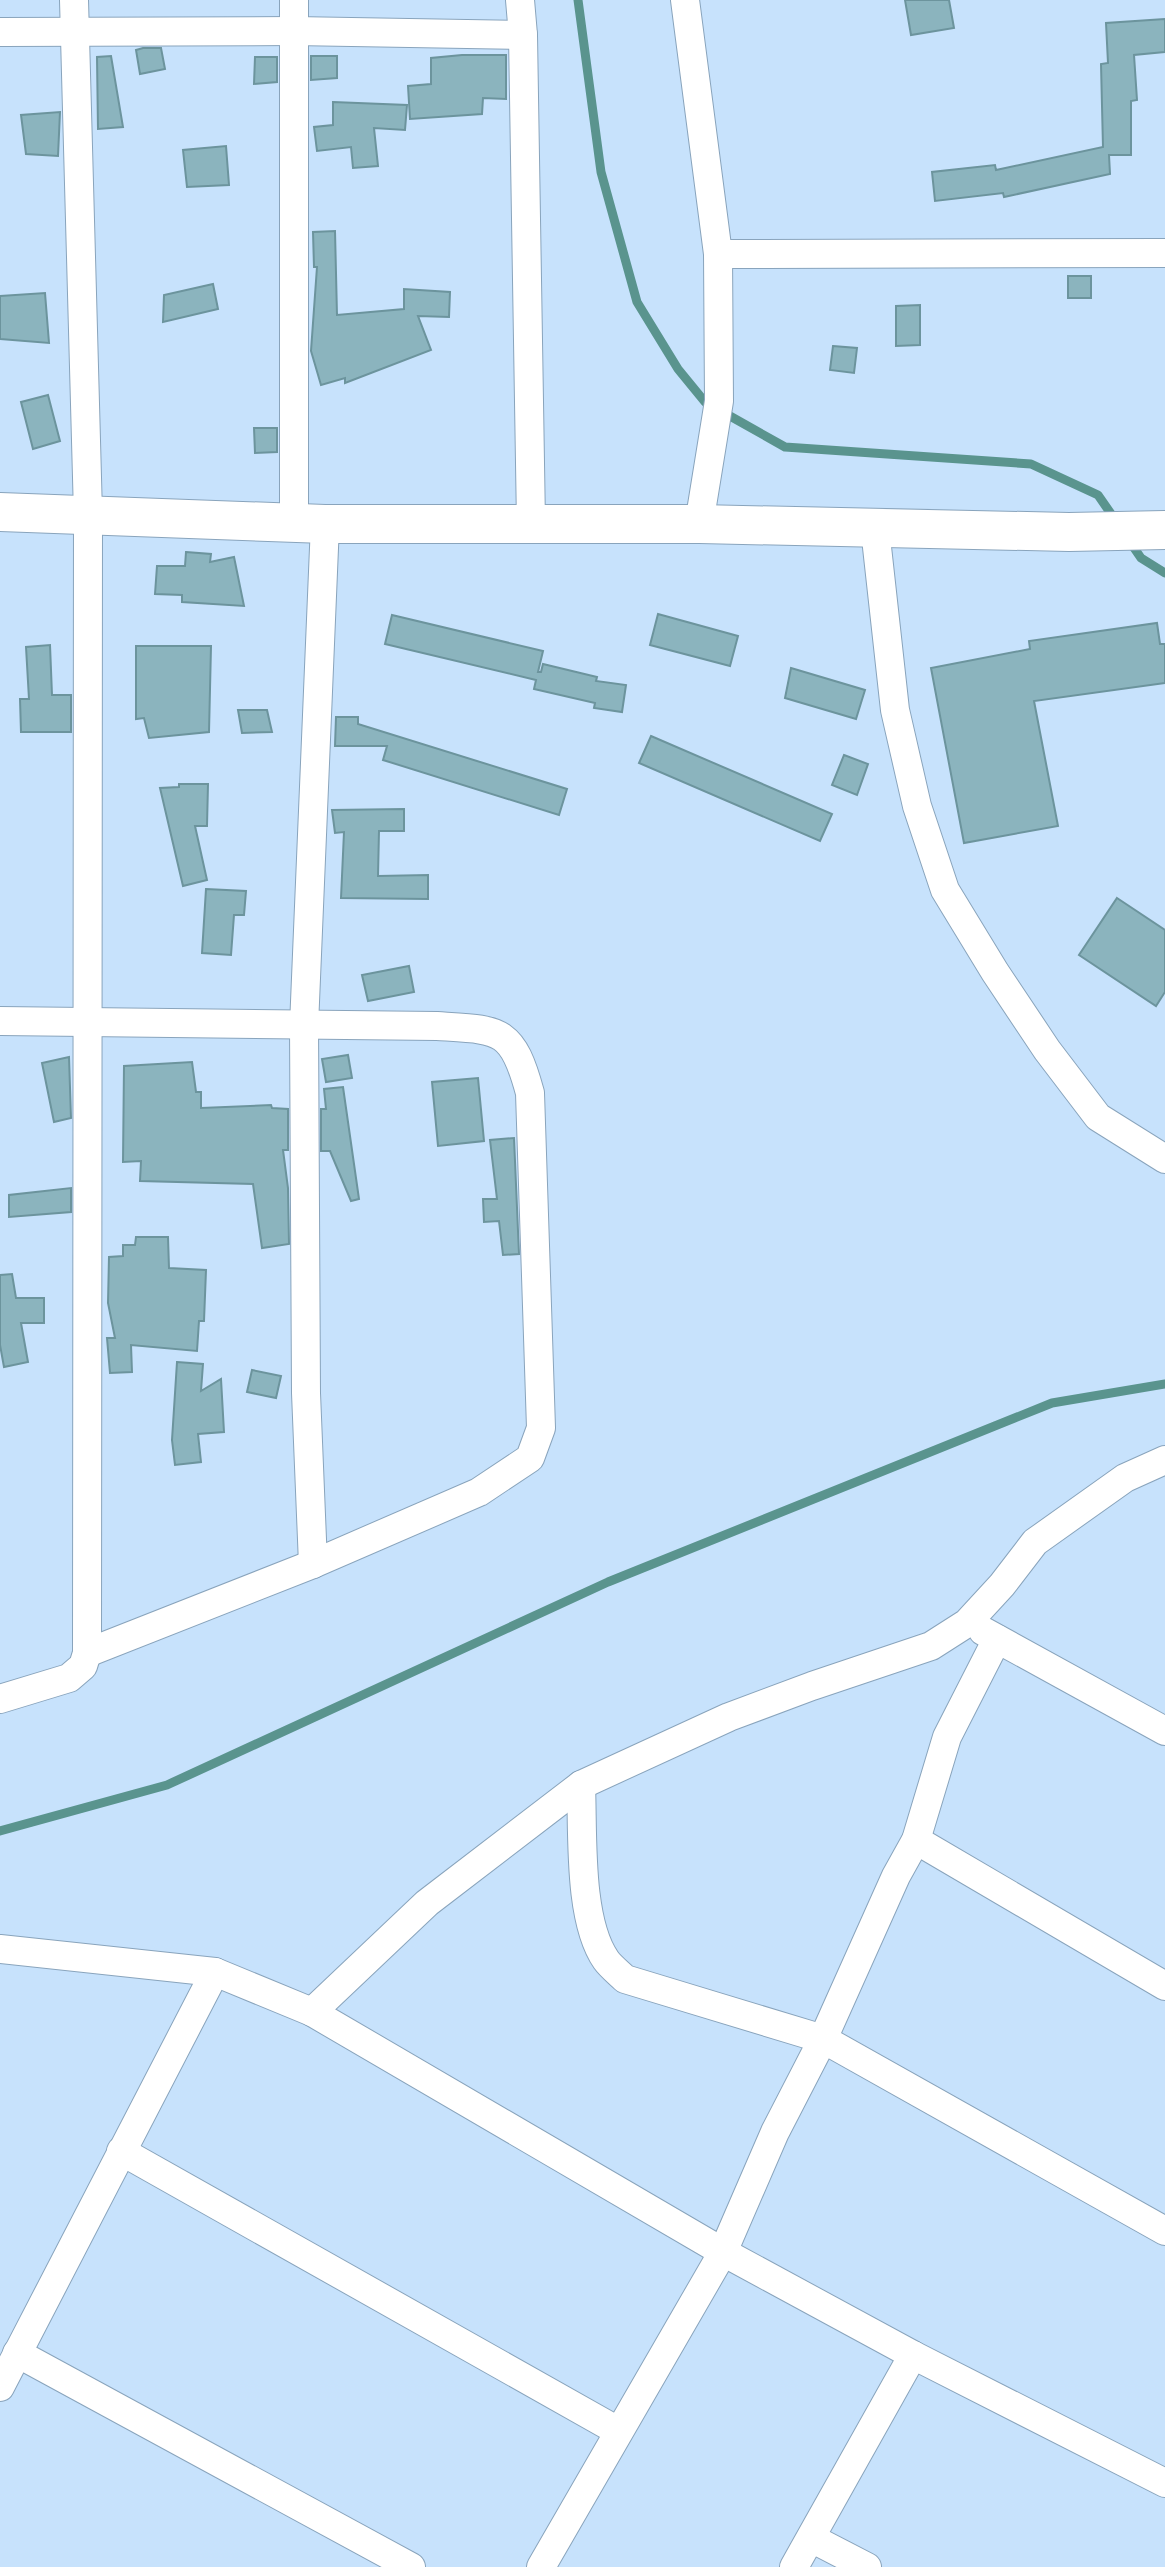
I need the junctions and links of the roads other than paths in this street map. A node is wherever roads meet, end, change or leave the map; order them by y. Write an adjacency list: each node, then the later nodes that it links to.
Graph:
1 (74, 0): 7 (street)
2 (294, 0): 5 (street)
3 (520, 0): 8 (street)
4 (685, 0): 10 (street)
5 (294, 31): 7 (street); 8 (street); 13 (street)
6 (0, 32): 7 (street)
7 (74, 32): 12 (street)
8 (523, 36): 14 (street)
9 (1165, 253): 10 (street)
10 (718, 254): 15 (street)
11 (0, 512): 12 (street)
12 (88, 514): 13 (street); 19 (street)
13 (309, 524): 14 (street); 20 (street)
14 (531, 524): 15 (street)
15 (699, 524): 16 (street)
16 (875, 529): 17 (street); 21 (street)
17 (1165, 530)
18 (0, 1021): 19 (street)
19 (88, 1021): 20 (street); 26 (street)
20 (304, 1026): 23 (street); 23 (street)
21 (1165, 1159)
22 (1165, 1460): 24 (street)
23 (313, 1564): 26 (street)
24 (967, 1623): 25 (street); 29 (street)
25 (997, 1639): 28 (street); 30 (street)
26 (87, 1653): 27 (street)
27 (0, 1699)
28 (1165, 1731)
29 (582, 1785): 34 (street); 35 (street)
30 (916, 1840): 33 (street); 35 (street)
31 (0, 1948): 32 (street)
32 (215, 1972): 34 (street); 36 (street)
33 (1165, 1986)
34 (312, 2012): 38 (street)
35 (823, 2039): 37 (street); 38 (street)
36 (121, 2151): 39 (street); 42 (street)
37 (1162, 2222)
38 (723, 2252): 40 (street); 42 (street)
39 (17, 2353): 41 (street); 45 (street)
40 (913, 2355): 43 (street); 44 (street)
41 (0, 2387)
42 (618, 2431): 46 (street)
43 (1165, 2483)
44 (811, 2538): 47 (street); 48 (street)
45 (411, 2567)
46 (541, 2567)
47 (794, 2567)
48 (867, 2567)

